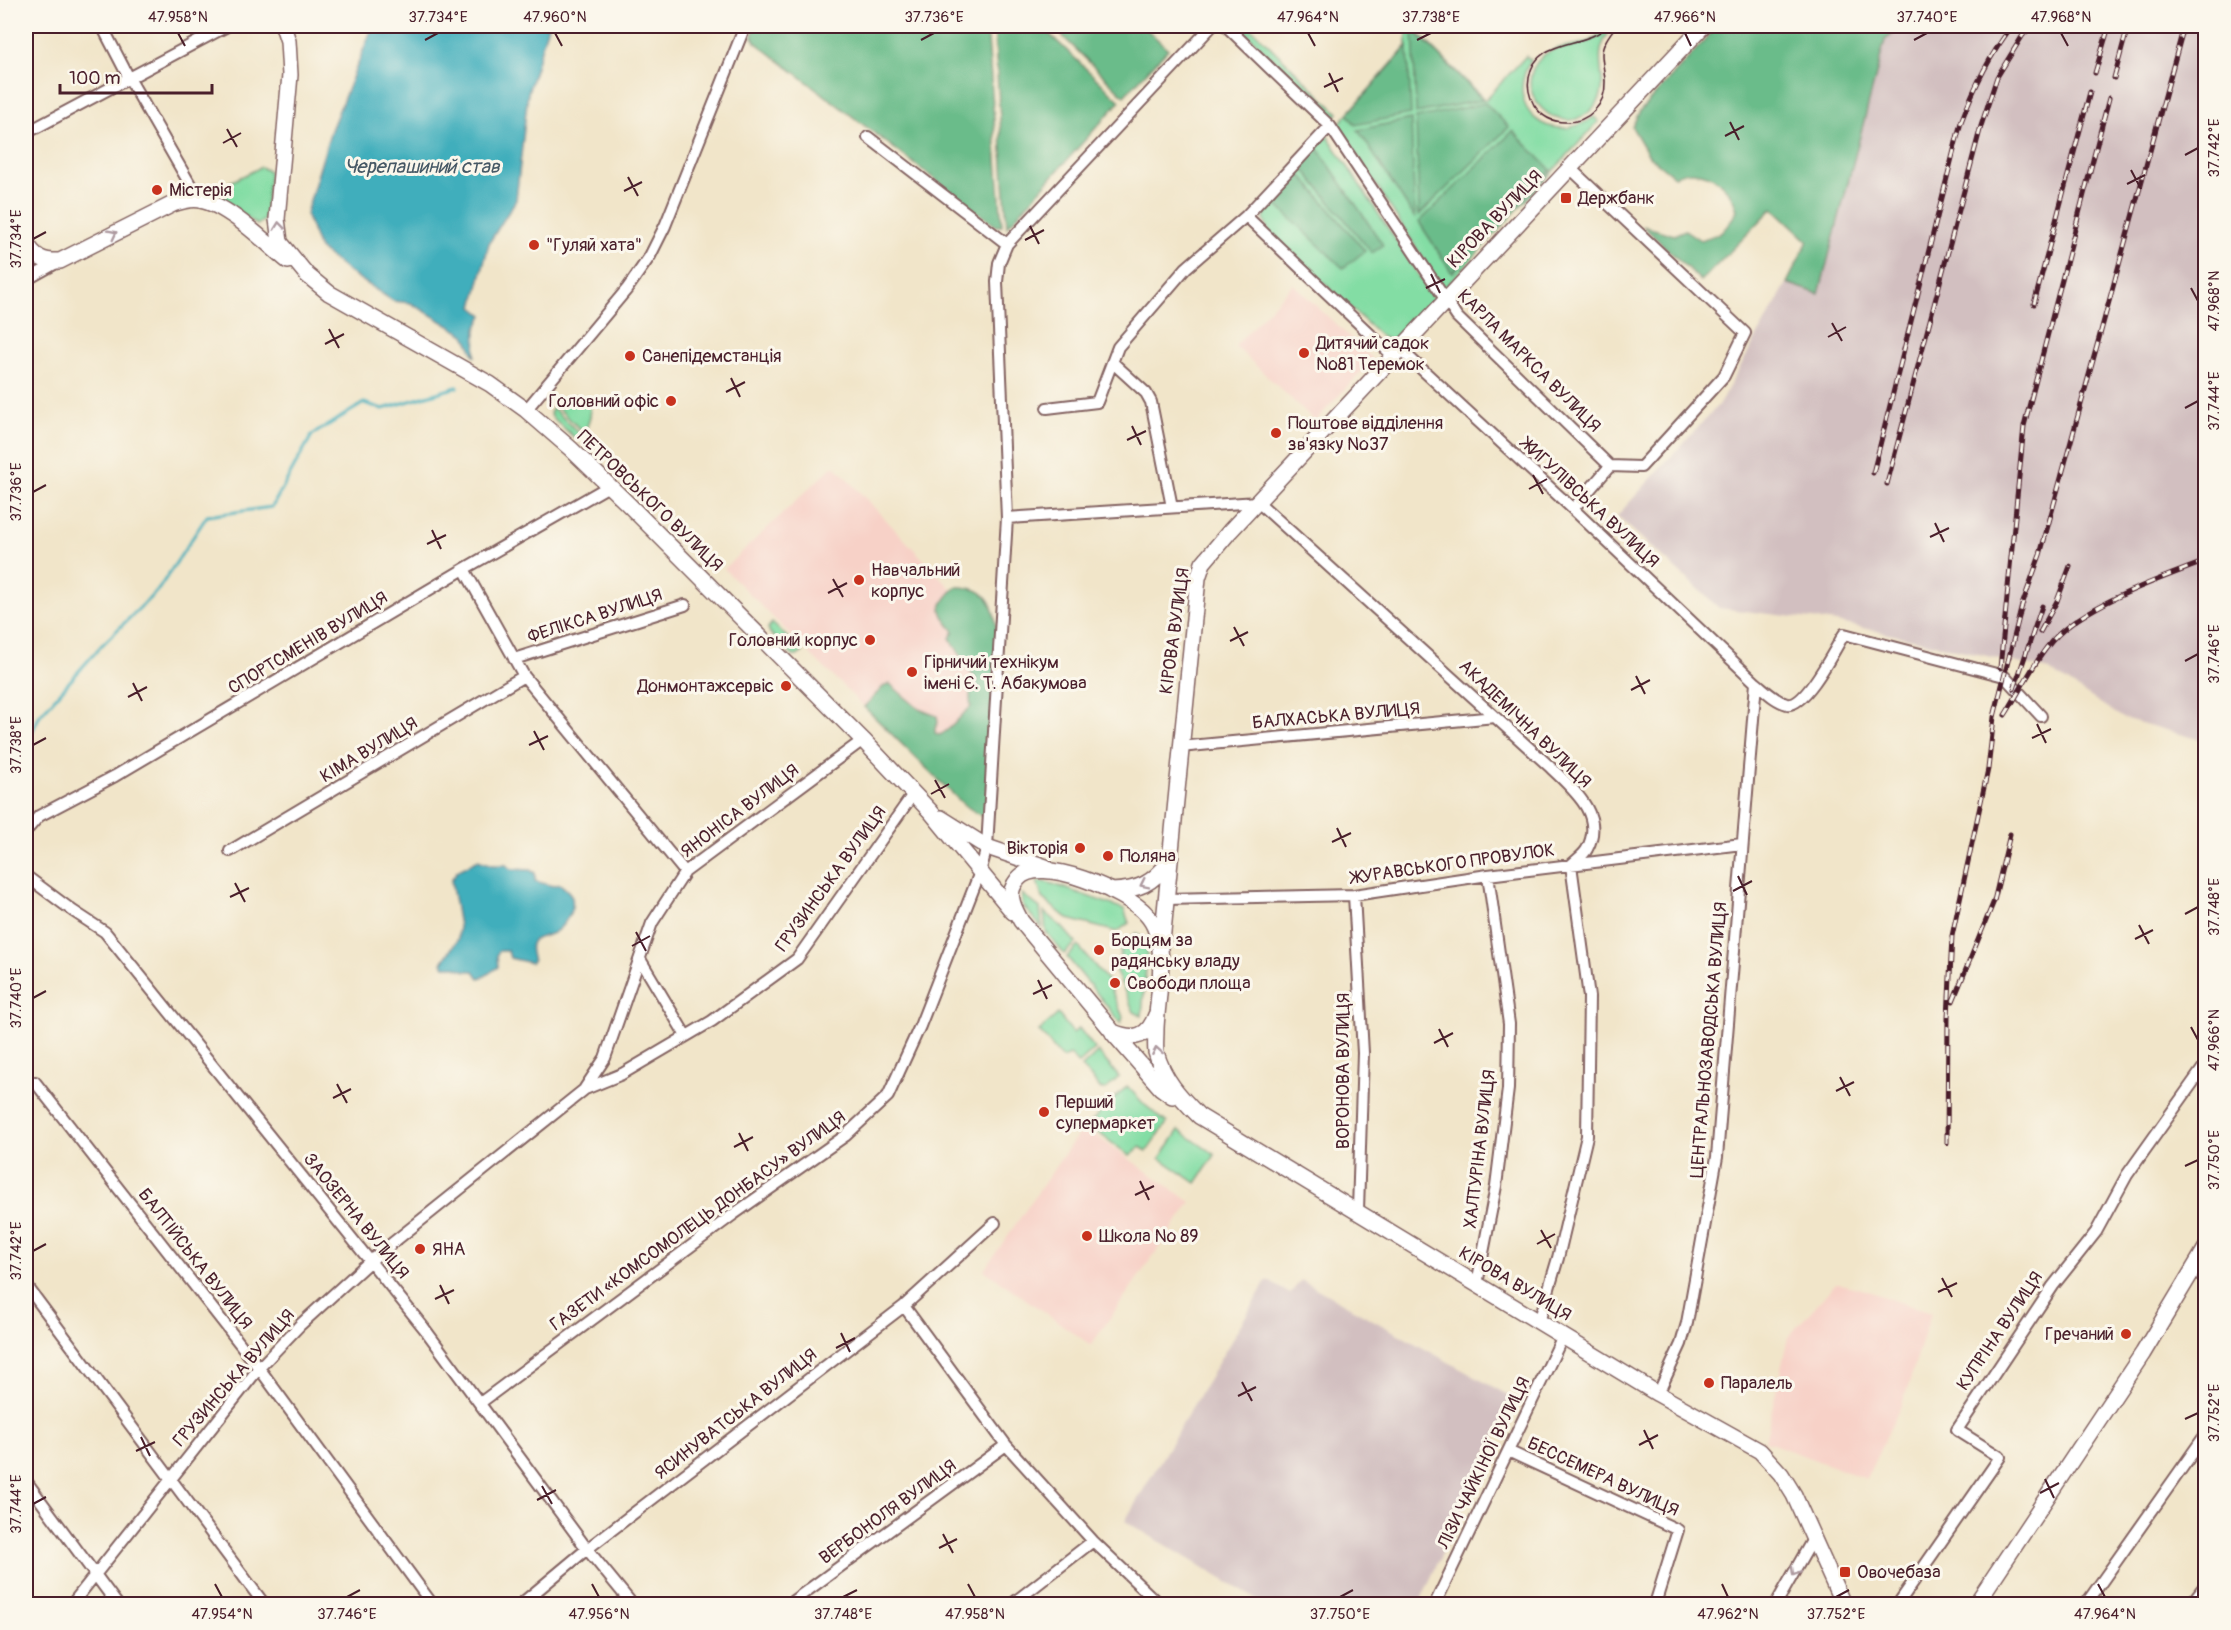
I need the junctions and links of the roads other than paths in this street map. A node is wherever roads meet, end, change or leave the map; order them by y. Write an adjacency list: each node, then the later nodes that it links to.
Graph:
1 (102, 26): 8 (street)
2 (227, 26): 8 (street)
3 (283, 26): 18 (main road, ПЕТРОВСЬКОГО ВУЛИЦЯ, one-way to 3)
4 (745, 26): 24 (street)
5 (1212, 26): 16 (street, ГАЗЕТИ «КОМСОМОЛЕЦЬ ДОНБАСУ» ВУЛИЦЯ)
6 (1226, 26): 9 (street, КАРЛА МАРКСА ВУЛИЦЯ)
7 (1703, 26): 12 (main road, КІРОВА ВУЛИЦЯ)
8 (129, 78): 10 (street); 13 (street)
9 (1329, 126): 14 (street); 20 (street, КАРЛА МАРКСА ВУЛИЦЯ)
10 (26, 133)
11 (868, 137): 16 (street)
12 (1570, 168): 20 (main road, КІРОВА ВУЛИЦЯ); 25 (street)
13 (199, 200): 17 (main road, one-way to 13); 18 (main road)
14 (1245, 216): 21 (street, ЖИГУЛІВСЬКА ВУЛИЦЯ); 22 (street)
15 (26, 242): 17 (main road)
16 (1007, 244): 30 (street, ГАЗЕТИ «КОМСОМОЛЕЦЬ ДОНБАСУ» ВУЛИЦЯ)
17 (60, 261): 19 (street)
18 (307, 275): 24 (main road, ПЕТРОВСЬКОГО ВУЛИЦЯ)
19 (26, 280)
20 (1444, 300): 21 (main road, КІРОВА ВУЛИЦЯ); 25 (street, КАРЛА МАРКСА ВУЛИЦЯ)
21 (1397, 353): 27 (main road, КІРОВА ВУЛИЦЯ); 29 (street, ЖИГУЛІВСЬКА ВУЛИЦЯ)
22 (1112, 362): 23 (street); 28 (street)
23 (1047, 408)
24 (526, 410): 26 (main road, ПЕТРОВСЬКОГО ВУЛИЦЯ)
25 (1610, 466): 29 (street)
26 (609, 486): 31 (street, СПОРТСМЕНІВ ВУЛИЦЯ); 38 (main road, ПЕТРОВСЬКОГО ВУЛИЦЯ)
27 (1258, 502): 28 (street); 37 (street, АКАДЕМІЧНА ВУЛИЦЯ); 39 (main road, КІРОВА ВУЛИЦЯ)
28 (1172, 507): 30 (street)
29 (1573, 509): 35 (street, ЖИГУЛІВСЬКА ВУЛИЦЯ)
30 (1007, 518): 44 (street, ГАЗЕТИ «КОМСОМОЛЕЦЬ ДОНБАСУ» ВУЛИЦЯ)
31 (464, 569): 33 (street); 42 (street, СПОРТСМЕНІВ ВУЛИЦЯ)
32 (685, 605): 33 (street, ФЕЛІКСА ВУЛИЦЯ)
33 (514, 659): 34 (street)
34 (524, 676): 45 (street, КІМА ВУЛИЦЯ); 49 (street)
35 (1756, 683): 36 (street, ЖИГУЛІВСЬКА ВУЛИЦЯ); 43 (street, ЦЕНТРАЛЬНОЗАВОДСЬКА ВУЛИЦЯ)
36 (2041, 716)
37 (1496, 717): 39 (street, БАЛХАСЬКА ВУЛИЦЯ); 47 (street, АКАДЕМІЧНА ВУЛИЦЯ)
38 (863, 740): 40 (main road, ПЕТРОВСЬКОГО ВУЛИЦЯ); 49 (street, ЯНОНІСА ВУЛИЦЯ)
39 (1180, 747): 46 (main road, КІРОВА ВУЛИЦЯ)
40 (914, 793): 41 (main road, ПЕТРОВСЬКОГО ВУЛИЦЯ); 60 (street, ГРУЗИНСЬКА ВУЛИЦЯ)
41 (931, 812): 44 (main road); 50 (main road)
42 (26, 831)
43 (1742, 844): 47 (street, ЖУРАВСЬКОГО ПРОВУЛОК); 79 (street, ЦЕНТРАЛЬНОЗАВОДСЬКА ВУЛИЦЯ)
44 (987, 847): 48 (main road); 50 (street, ГАЗЕТИ «КОМСОМОЛЕЦЬ ДОНБАСУ» ВУЛИЦЯ)
45 (230, 851)
46 (1169, 862): 53 (main road, КІРОВА ВУЛИЦЯ, one-way to 53); 55 (main road, КІРОВА ВУЛИЦЯ)
47 (1570, 866): 51 (street, ЖУРАВСЬКОГО ПРОВУЛОК); 76 (street)
48 (1054, 870): 53 (main road, КІРОВА ВУЛИЦЯ); 56 (main road, КІРОВА ВУЛИЦЯ)
49 (685, 872): 58 (street, ЯНОНІСА ВУЛИЦЯ)
50 (980, 872): 56 (main road); 80 (street, ГАЗЕТИ «КОМСОМОЛЕЦЬ ДОНБАСУ» ВУЛИЦЯ)
51 (1488, 875): 54 (street, ЖУРАВСЬКОГО ПРОВУЛОК); 73 (street, ХАЛТУРІНА ВУЛИЦЯ)
52 (26, 876): 72 (street, ЗАОЗЕРНА ВУЛИЦЯ)
53 (1112, 891): 57 (main road, КІРОВА ВУЛИЦЯ)
54 (1354, 895): 55 (street, ЖУРАВСЬКОГО ПРОВУЛОК); 69 (street, ВОРОНОВА ВУЛИЦЯ)
55 (1166, 899): 57 (main road, КІРОВА ВУЛИЦЯ)
56 (1021, 921): 61 (main road, КІРОВА ВУЛИЦЯ)
57 (1161, 954): 59 (main road, КІРОВА ВУЛИЦЯ)
58 (640, 959): 62 (street); 63 (street, ЯНОНІСА ВУЛИЦЯ)
59 (1156, 1015): 61 (main road); 68 (main road, КІРОВА ВУЛИЦЯ, one-way to 59)
60 (712, 1021): 62 (street, ГРУЗИНСЬКА ВУЛИЦЯ); 65 (street, ГРУЗИНСЬКА ВУЛИЦЯ)
61 (1113, 1032): 68 (main road, КІРОВА ВУЛИЦЯ)
62 (686, 1036): 65 (street, ГРУЗИНСЬКА ВУЛИЦЯ)
63 (605, 1058): 65 (street); 67 (street, ЯНОНІСА ВУЛИЦЯ)
64 (2205, 1065): 104 (street, КУПРІНА ВУЛИЦЯ)
65 (619, 1075): 67 (street, ГРУЗИНСЬКА ВУЛИЦЯ)
66 (35, 1082): 78 (street, БАЛТІЙСЬКА ВУЛИЦЯ)
67 (585, 1089): 72 (street, ГРУЗИНСЬКА ВУЛИЦЯ)
68 (1199, 1116): 69 (main road, КІРОВА ВУЛИЦЯ)
69 (1358, 1210): 73 (main road, КІРОВА ВУЛИЦЯ)
70 (995, 1223): 75 (street, ЯСИНУВАТСЬКА ВУЛИЦЯ)
71 (2205, 1248): 105 (main road)
72 (370, 1261): 78 (street, ГРУЗИНСЬКА ВУЛИЦЯ); 80 (street, ЗАОЗЕРНА ВУЛИЦЯ)
73 (1477, 1284): 76 (main road, КІРОВА ВУЛИЦЯ)
74 (26, 1285): 84 (street)
75 (904, 1306): 82 (street); 88 (street, ЯСИНУВАТСЬКА ВУЛИЦЯ)
76 (1539, 1322): 77 (main road, КІРОВА ВУЛИЦЯ)
77 (1563, 1336): 79 (main road, КІРОВА ВУЛИЦЯ); 83 (street, ЛІЗИ ЧАЙКІНОЇ ВУЛИЦЯ)
78 (259, 1368): 84 (street, ГРУЗИНСЬКА ВУЛИЦЯ); 94 (street, БАЛТІЙСЬКА ВУЛИЦЯ)
79 (1658, 1394): 86 (main road, КІРОВА ВУЛИЦЯ)
80 (480, 1403): 88 (street, ЗАОЗЕРНА ВУЛИЦЯ)
81 (2205, 1434): 106 (street)
82 (1006, 1445): 87 (street); 97 (street, ВЕРБОНОЛЯ ВУЛИЦЯ)
83 (1508, 1451): 100 (street, ЛІЗИ ЧАЙКІНОЇ ВУЛИЦЯ); 101 (street, БЕССЕМЕРА ВУЛИЦЯ)
84 (170, 1480): 89 (street, ГРУЗИНСЬКА ВУЛИЦЯ); 93 (street)
85 (26, 1481): 89 (street)
86 (1814, 1539): 102 (street, one-way to 102); 103 (main road, КІРОВА ВУЛИЦЯ)
87 (1093, 1541): 98 (street); 99 (street)
88 (587, 1549): 95 (street, ЯСИНУВАТСЬКА ВУЛИЦЯ); 96 (street, ЗАОЗЕРНА ВУЛИЦЯ)
89 (95, 1576): 91 (street, ГРУЗИНСЬКА ВУЛИЦЯ); 92 (street)
90 (2205, 1584): 107 (street)
91 (72, 1605)
92 (117, 1605)
93 (264, 1605)
94 (432, 1605)
95 (521, 1605)
96 (632, 1605)
97 (789, 1605)
98 (1012, 1605)
99 (1159, 1605)
100 (1435, 1605)
101 (1655, 1605)
102 (1776, 1605)
103 (1843, 1605)
104 (1898, 1605)
105 (1976, 1605)
106 (2086, 1605)
107 (2191, 1605)

